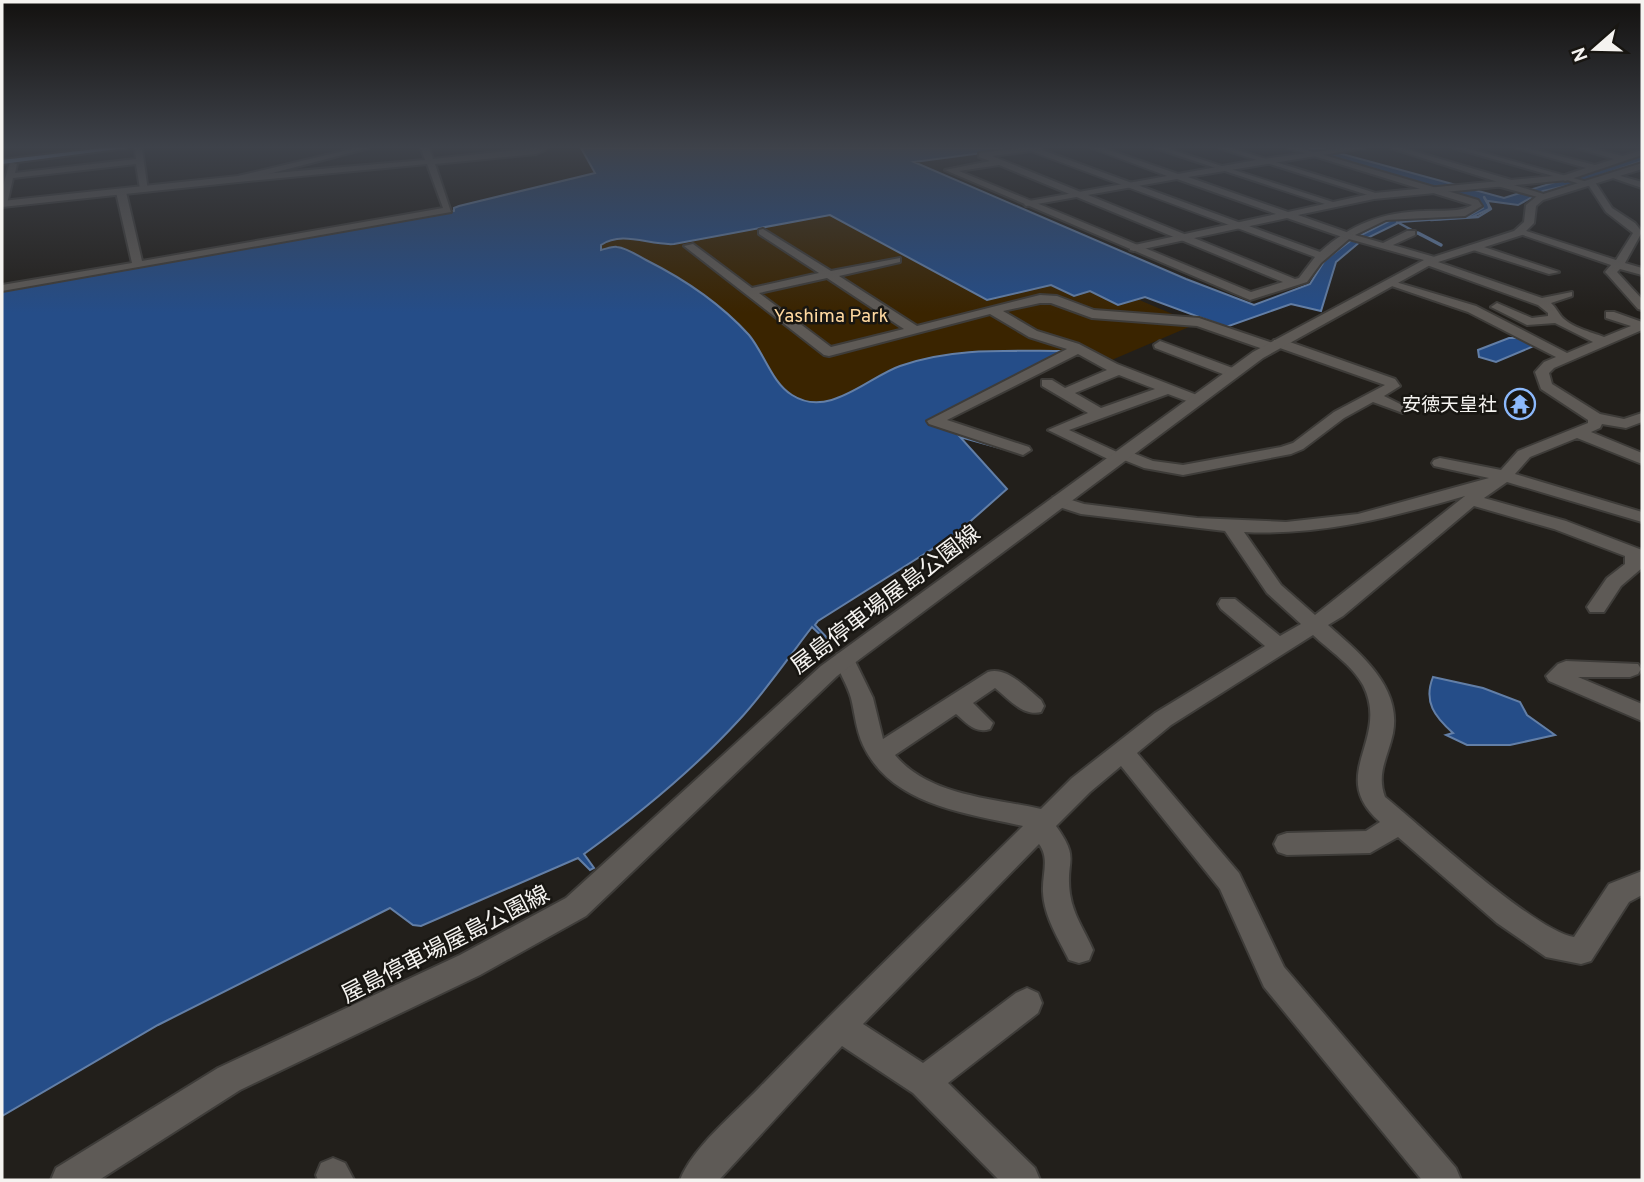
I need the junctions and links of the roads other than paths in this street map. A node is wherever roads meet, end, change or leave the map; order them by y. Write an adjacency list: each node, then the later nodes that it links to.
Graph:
1 (124, 203): 29 (street)
2 (445, 203): 29 (street)
3 (1034, 203): 11 (street)
4 (1099, 203): 18 (street)
5 (1179, 203): 14 (street)
6 (1256, 203): 13 (street)
7 (1338, 203): 12 (street)
8 (1476, 203): 17 (street)
9 (1533, 203): 16 (street)
10 (1605, 203): 20 (street)
11 (1029, 204): 24 (street)
12 (1334, 204): 13 (street)
13 (1287, 214): 14 (street); 17 (street)
14 (1237, 225): 18 (street); 25 (street)
15 (763, 232): 33 (street)
16 (1518, 232): 23 (street, 屋島停車場屋島公園線); 28 (street)
17 (1352, 236): 22 (street); 25 (street)
18 (1183, 237): 24 (street); 34 (street)
19 (1409, 237): 22 (street)
20 (1639, 240): 28 (street)
21 (689, 246): 37 (street)
22 (1384, 246): 27 (street)
23 (1474, 247): 27 (street, 屋島停車場屋島公園線); 31 (street)
24 (1134, 248): 34 (street)
25 (1322, 256): 34 (street)
26 (896, 260): 33 (street)
27 (1435, 260): 30 (street); 35 (street, 屋島停車場屋島公園線); 39 (street)
28 (1616, 264): 32 (street); 40 (street)
29 (138, 265): 36 (street)
30 (1496, 272)
31 (1553, 272)
32 (1642, 272)
33 (829, 275): 37 (street); 47 (street)
34 (1295, 283)
35 (1389, 283): 51 (street, 屋島停車場屋島公園線); 53 (street)
36 (2, 288)
37 (749, 292): 47 (street)
38 (1568, 295): 39 (street)
39 (1542, 302): 44 (street)
40 (1642, 305)
41 (1497, 307): 44 (street)
42 (992, 310): 47 (street); 51 (street); 52 (street)
43 (1610, 315): 46 (street)
44 (1557, 319): 49 (street)
45 (1587, 324): 48 (street)
46 (1642, 326): 48 (street)
47 (915, 330)
48 (1619, 335): 49 (street)
49 (1604, 342): 53 (street)
50 (1160, 345): 55 (street)
51 (1275, 345): 55 (street, 屋島停車場屋島公園線); 59 (street)
52 (1077, 349): 54 (street); 66 (street)
53 (1566, 358): 64 (street)
54 (1118, 370): 57 (street); 58 (street)
55 (1233, 373): 60 (street, 屋島停車場屋島公園線)
56 (1046, 383): 58 (street)
57 (1168, 389): 60 (street); 62 (street)
58 (1064, 393): 62 (street)
59 (1373, 397): 61 (street); 67 (street)
60 (1197, 400): 67 (street, 屋島停車場屋島公園線)
61 (1403, 409)
62 (1100, 414): 67 (street)
63 (1642, 417): 64 (street)
64 (1595, 418): 65 (street)
65 (1577, 432): 68 (street); 70 (street)
66 (1023, 450)
67 (1120, 456): 71 (street, 屋島停車場屋島公園線)
68 (1642, 459)
69 (1440, 463): 70 (street)
70 (1489, 487): 72 (street); 73 (street); 74 (street); 77 (street)
71 (1059, 501): 73 (street); 79 (street, 屋島停車場屋島公園線)
72 (1642, 517)
73 (1230, 525): 77 (street)
74 (1638, 555): 76 (street)
75 (1228, 604): 78 (street)
76 (1597, 607)
77 (1315, 624): 78 (street); 88 (street)
78 (1279, 646): 85 (street)
79 (844, 659): 86 (street); 95 (street, 屋島停車場屋島公園線)
80 (1630, 669): 83 (street)
81 (957, 702): 82 (street); 84 (street); 86 (street)
82 (1033, 706)
83 (1642, 713)
84 (982, 723)
85 (1122, 751): 87 (street); 98 (street)
86 (879, 753): 87 (street)
87 (1041, 822): 91 (street); 93 (street)
88 (1398, 824): 89 (street); 90 (street)
89 (1287, 844)
90 (1642, 883)
91 (1079, 950)
92 (1027, 1003): 94 (street)
93 (840, 1026): 94 (street); 96 (street)
94 (924, 1082): 97 (street)
95 (68, 1180)
96 (697, 1180)
97 (1023, 1180)
98 (1444, 1180)

